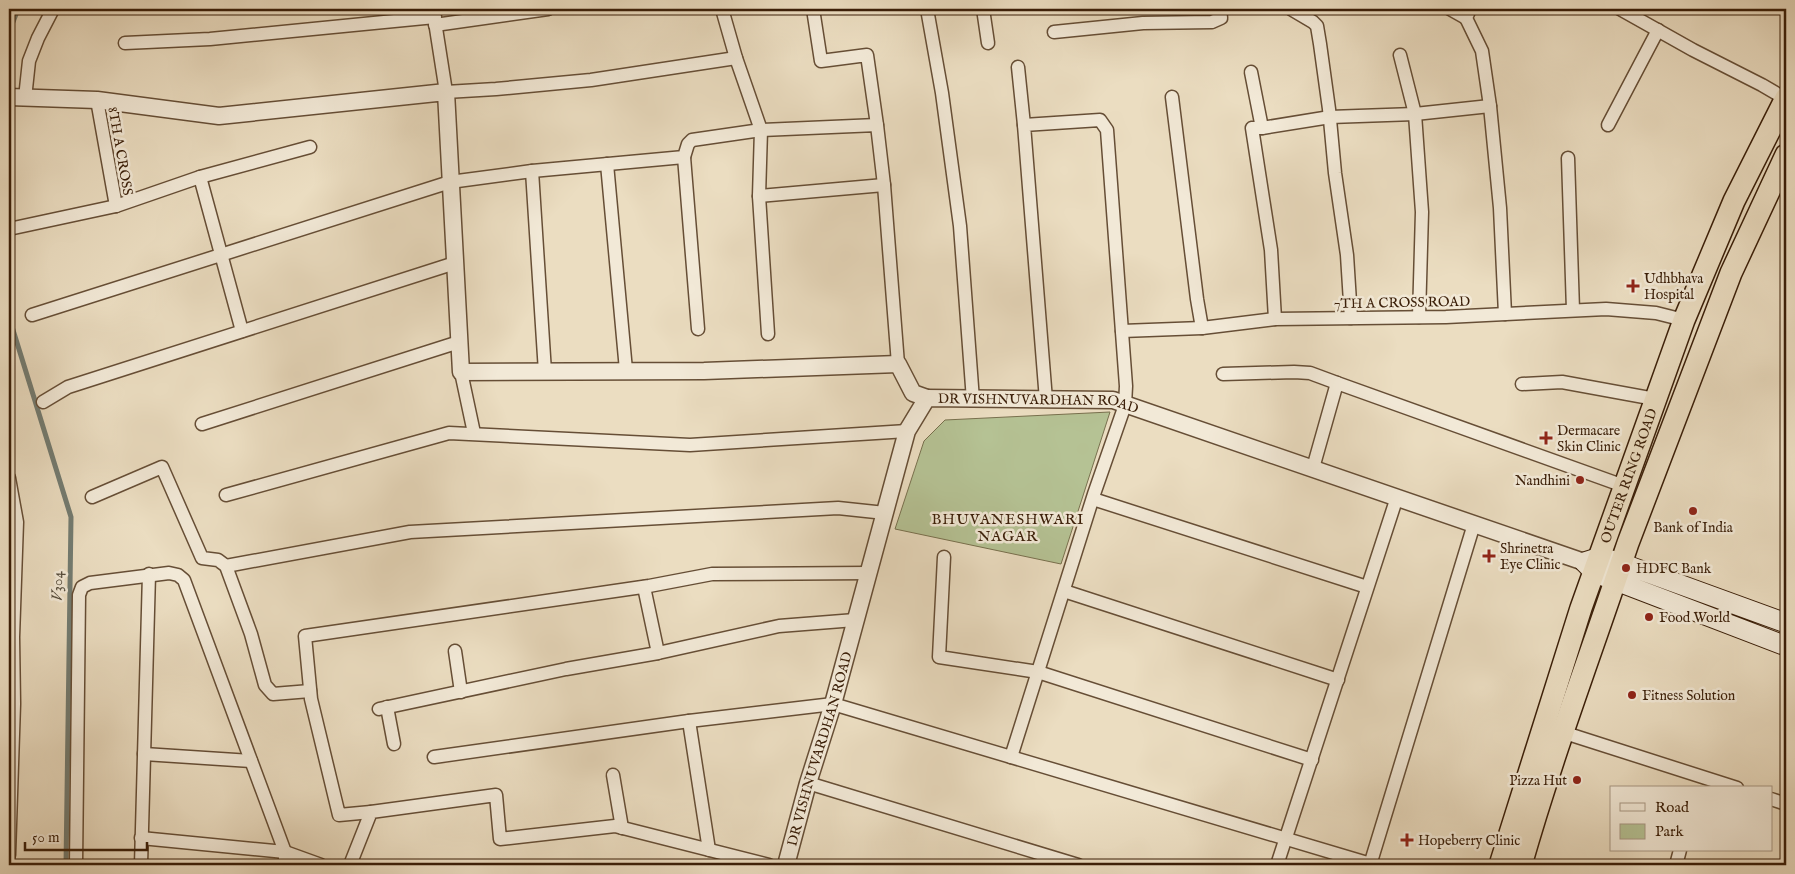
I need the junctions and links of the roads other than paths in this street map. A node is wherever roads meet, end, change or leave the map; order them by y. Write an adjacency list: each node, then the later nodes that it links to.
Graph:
1 (53, 9): 23 (street)
2 (548, 9): 12 (street)
3 (722, 9): 18 (street)
4 (813, 9): 29 (street)
5 (927, 9): 70 (street)
6 (984, 9): 16 (street)
7 (1220, 9): 14 (street)
8 (1291, 9): 28 (street)
9 (1450, 9): 11 (street)
10 (1620, 9): 13 (street)
11 (1468, 13): 26 (street)
12 (434, 17): 15 (street); 21 (street)
13 (1658, 30): 24 (street); 31 (street)
14 (1054, 32)
15 (125, 43)
16 (988, 43)
17 (1400, 55): 27 (street)
18 (736, 58): 21 (street); 33 (street)
19 (1018, 66): 30 (street)
20 (1251, 72): 32 (street)
21 (446, 92): 25 (street); 41 (street)
22 (1172, 96): 55 (street)
23 (17, 97): 25 (street)
24 (1786, 99): 54 (highway, OUTER RING ROAD)
25 (97, 100): 44 (street, 8TH A CROSS)
26 (1490, 106): 27 (street); 49 (street)
27 (1415, 114): 28 (street); 51 (street)
28 (1330, 117): 32 (street); 52 (street)
29 (877, 125): 33 (street); 42 (street)
30 (1024, 125): 58 (street); 71 (street)
31 (1608, 125)
32 (1262, 128): 53 (street)
33 (762, 130): 36 (street); 43 (street)
34 (310, 147): 40 (street)
35 (1786, 155): 91 (highway, OUTER RING ROAD)
36 (684, 157): 38 (street); 56 (street)
37 (1568, 158): 48 (street)
38 (607, 164): 39 (street); 62 (street)
39 (532, 171): 41 (street); 64 (street)
40 (200, 177): 44 (street); 46 (street)
41 (450, 182): 46 (street); 47 (street)
42 (884, 185): 43 (street); 61 (street)
43 (759, 196): 59 (street)
44 (116, 206): 45 (street)
45 (9, 229)
46 (220, 256): 50 (street); 57 (street)
47 (455, 263): 57 (street); 60 (street)
48 (1573, 310): 49 (street, 7TH A CROSS ROAD); 54 (street, 7TH A CROSS ROAD)
49 (1505, 314): 51 (street, 7TH A CROSS ROAD)
50 (32, 315)
51 (1419, 317): 52 (street, 7TH A CROSS ROAD)
52 (1351, 318): 53 (street, 7TH A CROSS ROAD)
53 (1275, 319): 55 (street, 7TH A CROSS ROAD)
54 (1684, 320): 69 (highway, OUTER RING ROAD)
55 (1202, 328): 58 (street, 7TH A CROSS ROAD)
56 (698, 329)
57 (242, 331): 72 (street)
58 (1122, 331): 73 (street)
59 (768, 334)
60 (459, 342): 63 (street); 74 (street)
61 (898, 364): 62 (street); 68 (street)
62 (626, 370): 64 (street)
63 (460, 372): 64 (street); 76 (street)
64 (545, 372)
65 (1223, 374): 66 (street)
66 (1336, 383): 77 (street); 79 (street)
67 (1522, 384): 69 (street)
68 (927, 398): 70 (street, DR VISHNUVARDHAN ROAD); 75 (street, DR VISHNUVARDHAN ROAD)
69 (1655, 399): 79 (highway, OUTER RING ROAD)
70 (973, 400): 71 (street, DR VISHNUVARDHAN ROAD)
71 (1046, 400): 73 (street, DR VISHNUVARDHAN ROAD)
72 (43, 402)
73 (1125, 405): 77 (street, DR VISHNUVARDHAN ROAD); 83 (street)
74 (202, 424)
75 (907, 431): 76 (street); 84 (street, DR VISHNUVARDHAN ROAD)
76 (474, 433): 80 (street)
77 (1313, 468): 81 (street, DR VISHNUVARDHAN ROAD)
78 (9, 478): 85 (street)
79 (1624, 486): 88 (highway, OUTER RING ROAD)
80 (226, 495)
81 (1397, 497): 86 (street, DR VISHNUVARDHAN ROAD); 94 (street)
82 (92, 498): 89 (street)
83 (1093, 499): 94 (street); 95 (street)
84 (885, 513): 89 (street); 90 (street, DR VISHNUVARDHAN ROAD)
85 (13, 523): 98 (street)
86 (1474, 524): 88 (street, DR VISHNUVARDHAN ROAD); 141 (street)
87 (944, 557): 102 (street)
88 (1593, 564): 91 (main road); 142 (highway, OUTER RING ROAD)
89 (226, 566): 104 (street)
90 (869, 572): 93 (street); 96 (street, DR VISHNUVARDHAN ROAD)
91 (1619, 572): 97 (main road); 99 (main road); 109 (highway, OUTER RING ROAD)
92 (149, 574): 111 (street); 115 (street); 132 (street)
93 (644, 587): 101 (street); 104 (street)
94 (1368, 587): 103 (street)
95 (1064, 591): 102 (street); 103 (street)
96 (855, 620): 101 (street); 107 (street, DR VISHNUVARDHAN ROAD)
97 (1786, 622)
98 (11, 637): 106 (street)
99 (1786, 646)
100 (455, 651): 105 (street)
101 (658, 653): 105 (street)
102 (1038, 672): 113 (street); 114 (street)
103 (1338, 680): 114 (street)
104 (310, 690): 123 (street)
105 (461, 692): 110 (street)
106 (12, 704): 116 (street)
107 (833, 704): 108 (street); 113 (street); 119 (street, DR VISHNUVARDHAN ROAD)
108 (689, 721): 112 (street); 128 (street)
109 (1562, 732): 118 (street); 143 (highway, OUTER RING ROAD)
110 (394, 744)
111 (144, 754): 115 (street); 126 (street)
112 (434, 757)
113 (1010, 757): 127 (street)
114 (1312, 760): 127 (street)
115 (250, 761): 129 (street)
116 (10, 774): 125 (street)
117 (612, 774): 124 (street)
118 (1699, 782): 120 (street)
119 (808, 783): 138 (street, DR VISHNUVARDHAN ROAD); 139 (street)
120 (1724, 786)
121 (1772, 799): 122 (street)
122 (1786, 804)
123 (371, 812): 124 (street); 136 (street)
124 (622, 828): 128 (street)
125 (9, 835): 131 (street)
126 (141, 838): 129 (street); 133 (street)
127 (1285, 840): 140 (street); 141 (street)
128 (709, 850): 137 (street)
129 (285, 852): 134 (street); 135 (street)
130 (1679, 852): 144 (street)
131 (9, 855)
132 (76, 865)
133 (141, 865)
134 (285, 865)
135 (321, 865)
136 (350, 865)
137 (769, 865)
138 (786, 865)
139 (1078, 865)
140 (1277, 865)
141 (1371, 865)
142 (1500, 865)
143 (1521, 865)
144 (1676, 865)

